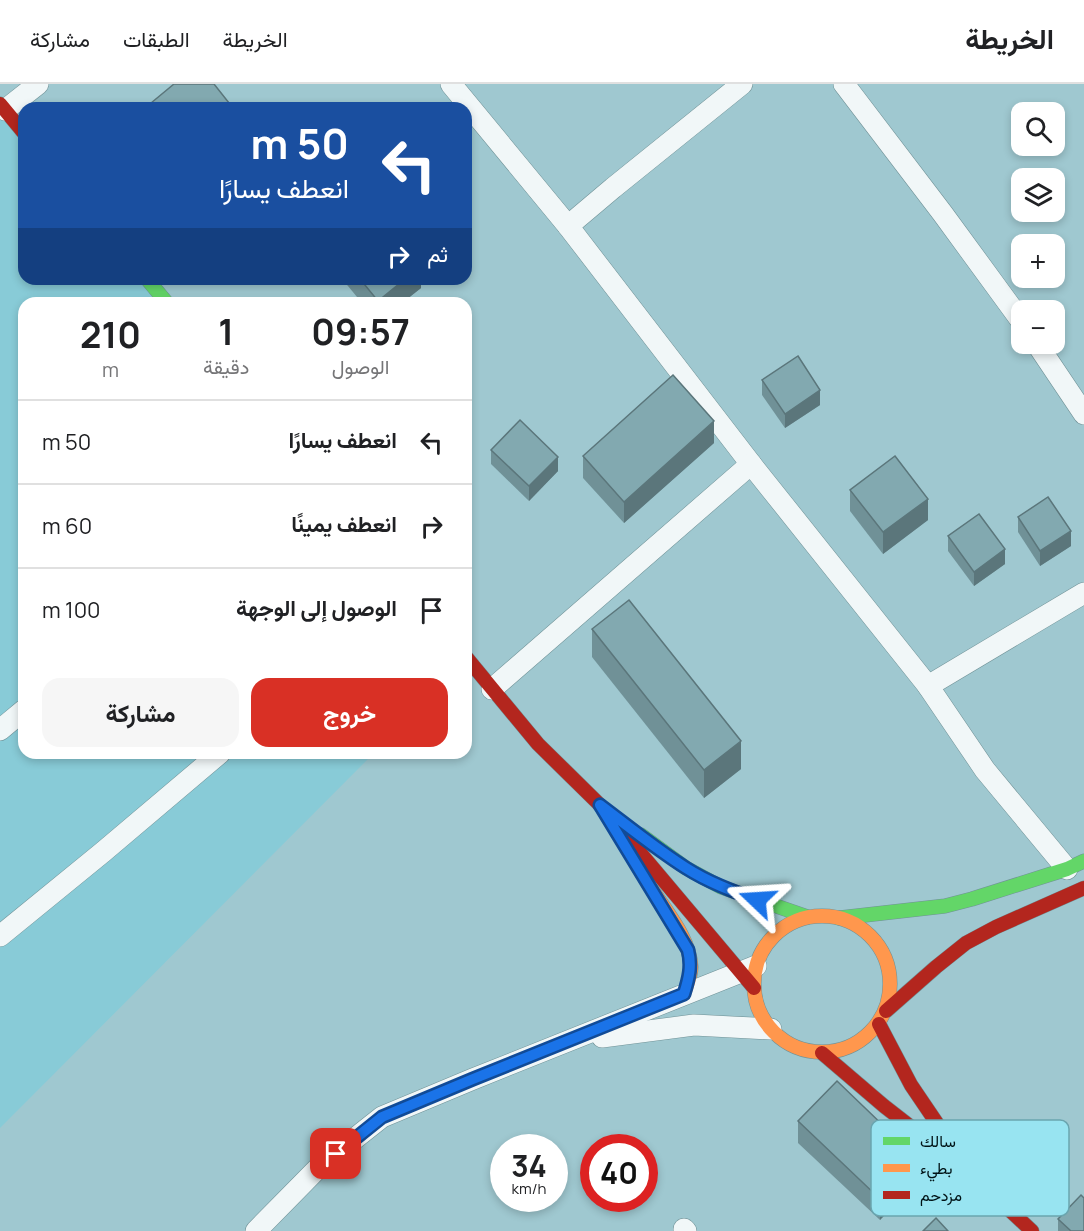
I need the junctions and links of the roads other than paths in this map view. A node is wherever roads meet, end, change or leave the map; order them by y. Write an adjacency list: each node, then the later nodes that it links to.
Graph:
1 (38, 84): 6 (street)
2 (451, 84): 5 (street)
3 (742, 84): 9 (street)
4 (844, 84): 12 (street)
5 (466, 102)
6 (2, 107): 8 (street)
7 (472, 109): 9 (street)
8 (18, 126)
9 (568, 226): 15 (street)
10 (152, 285): 11 (street)
11 (162, 297)
12 (1011, 307)
13 (1044, 354): 14 (street)
14 (1084, 414)
15 (751, 464): 18 (street); 19 (street)
16 (1084, 593): 18 (street)
17 (472, 664): 19 (street)
18 (928, 686): 24 (street)
19 (492, 689): 23 (street)
20 (18, 715): 21 (street)
21 (0, 730)
22 (213, 759): 28 (street)
23 (600, 805): 26 (street); 29 (street); 30 (street)
24 (1075, 865): 27 (street)
25 (1081, 895): 31 (street)
26 (807, 917): 27 (street); 29 (street)
27 (839, 918): 31 (street)
28 (0, 936)
29 (750, 975): 30 (street); 32 (street)
30 (684, 994): 33 (street)
31 (882, 1017): 34 (street); 36 (street)
32 (771, 1029): 33 (street); 34 (street)
33 (568, 1041): 38 (street)
34 (822, 1053): 35 (street)
35 (902, 1120)
36 (935, 1120)
37 (1016, 1216): 39 (street)
38 (256, 1231)
39 (1032, 1231)

